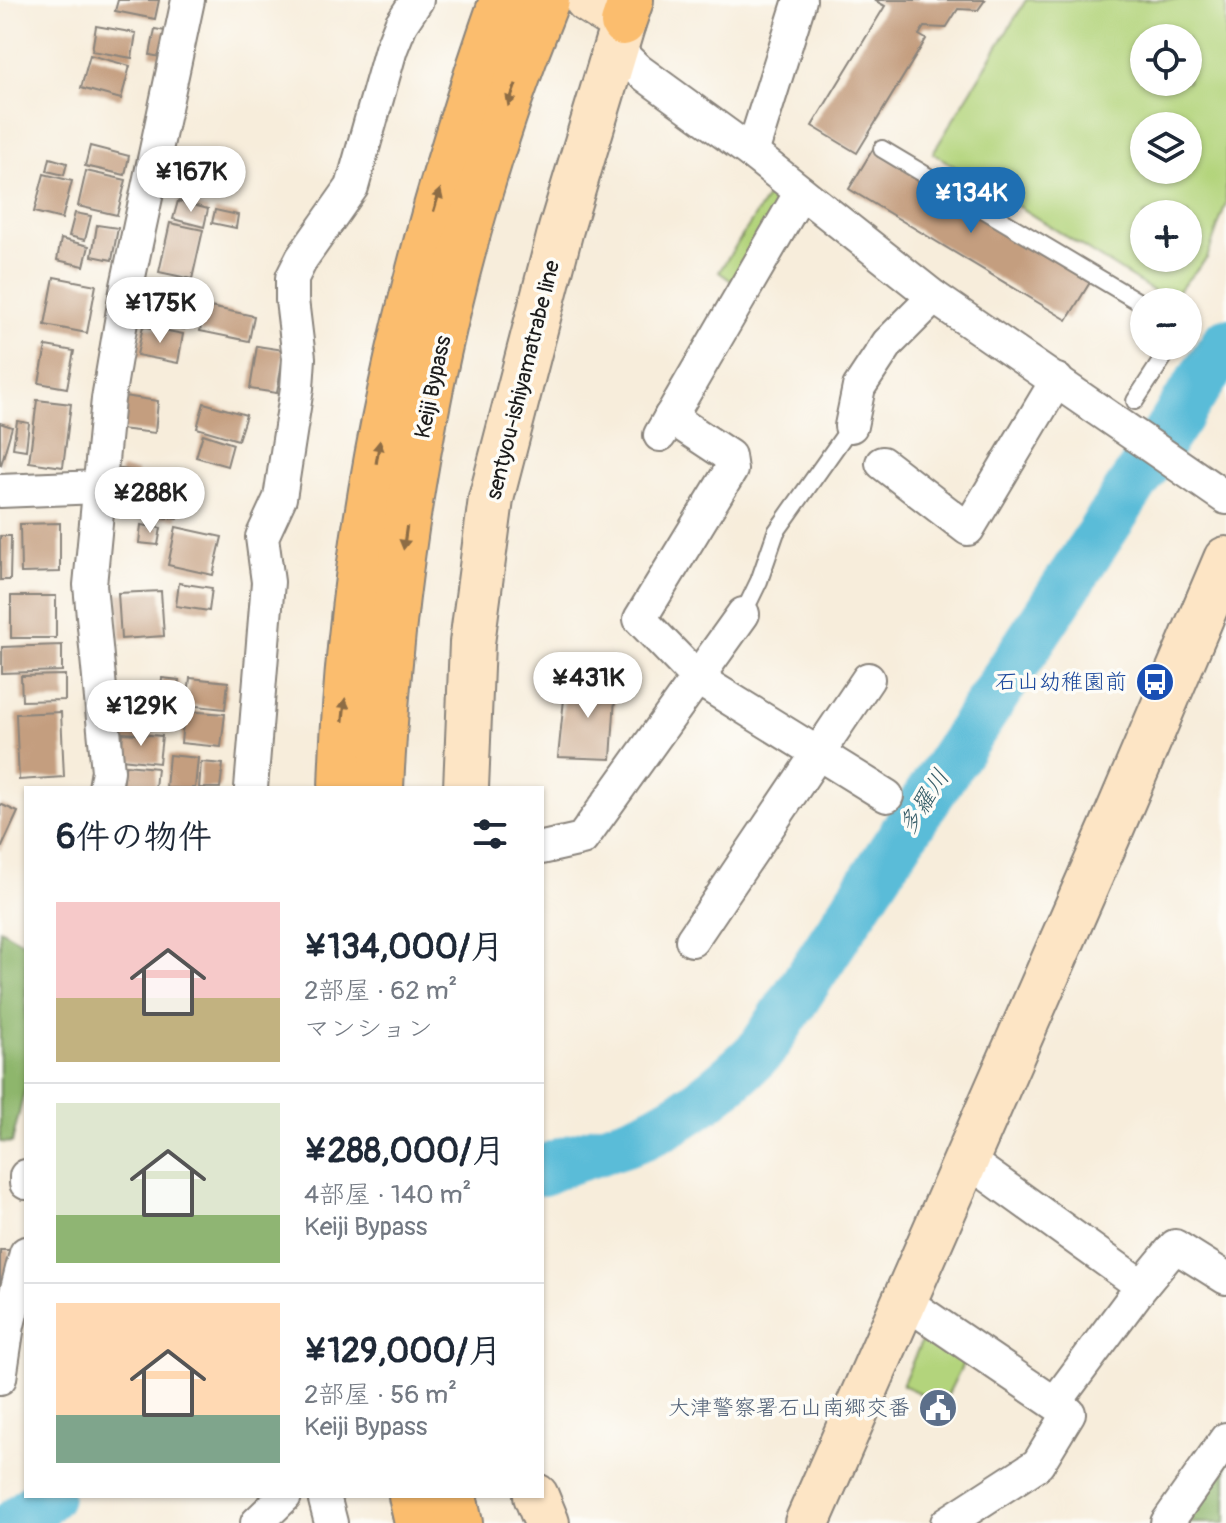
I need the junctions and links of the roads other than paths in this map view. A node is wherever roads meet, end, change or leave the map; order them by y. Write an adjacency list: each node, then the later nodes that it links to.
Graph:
1 (188, 0): 17 (street)
2 (417, 0): 26 (street)
3 (587, 0): 6 (street)
4 (800, 0): 8 (street)
5 (529, 7): 27 (highway, Keiji Bypass, one-way to 5); 28 (highway, Keiji Bypass, one-way to 28)
6 (623, 24): 8 (street); 29 (street, sentyou-ishiyamatrabe line)
7 (882, 149): 11 (lane)
8 (752, 153): 9 (street)
9 (801, 192): 10 (street); 22 (street)
10 (934, 297): 13 (street); 15 (street)
11 (1130, 297)
12 (1164, 360): 14 (lane)
13 (1057, 380): 14 (street); 16 (street)
14 (1134, 416): 19 (street)
15 (851, 426): 21 (lane)
16 (882, 463)
17 (99, 487): 18 (street); 25 (street)
18 (0, 491)
19 (1226, 498)
20 (1226, 559): 33 (street)
21 (743, 614): 22 (street)
22 (698, 679): 24 (street); 31 (street)
23 (868, 679): 24 (street)
24 (818, 754): 30 (street); 32 (street)
25 (105, 786)
26 (251, 786)
27 (341, 786)
28 (381, 786)
29 (466, 786)
30 (887, 796)
31 (544, 848)
32 (692, 940)
33 (967, 1160): 36 (street); 37 (street)
34 (24, 1260): 38 (street)
35 (1226, 1278): 36 (street)
36 (1142, 1286): 40 (street)
37 (904, 1301): 40 (street); 54 (street)
38 (4, 1325): 39 (street)
39 (0, 1378)
40 (1055, 1403): 55 (street)
41 (1226, 1439): 56 (street)
42 (283, 1498): 48 (street)
43 (325, 1498): 49 (street)
44 (411, 1498): 50 (highway)
45 (454, 1498): 51 (highway)
46 (534, 1498): 52 (street)
47 (535, 1498): 53 (street)
48 (257, 1523)
49 (331, 1523)
50 (417, 1523)
51 (460, 1523)
52 (538, 1523)
53 (547, 1523)
54 (807, 1523)
55 (947, 1523)
56 (1167, 1523)

